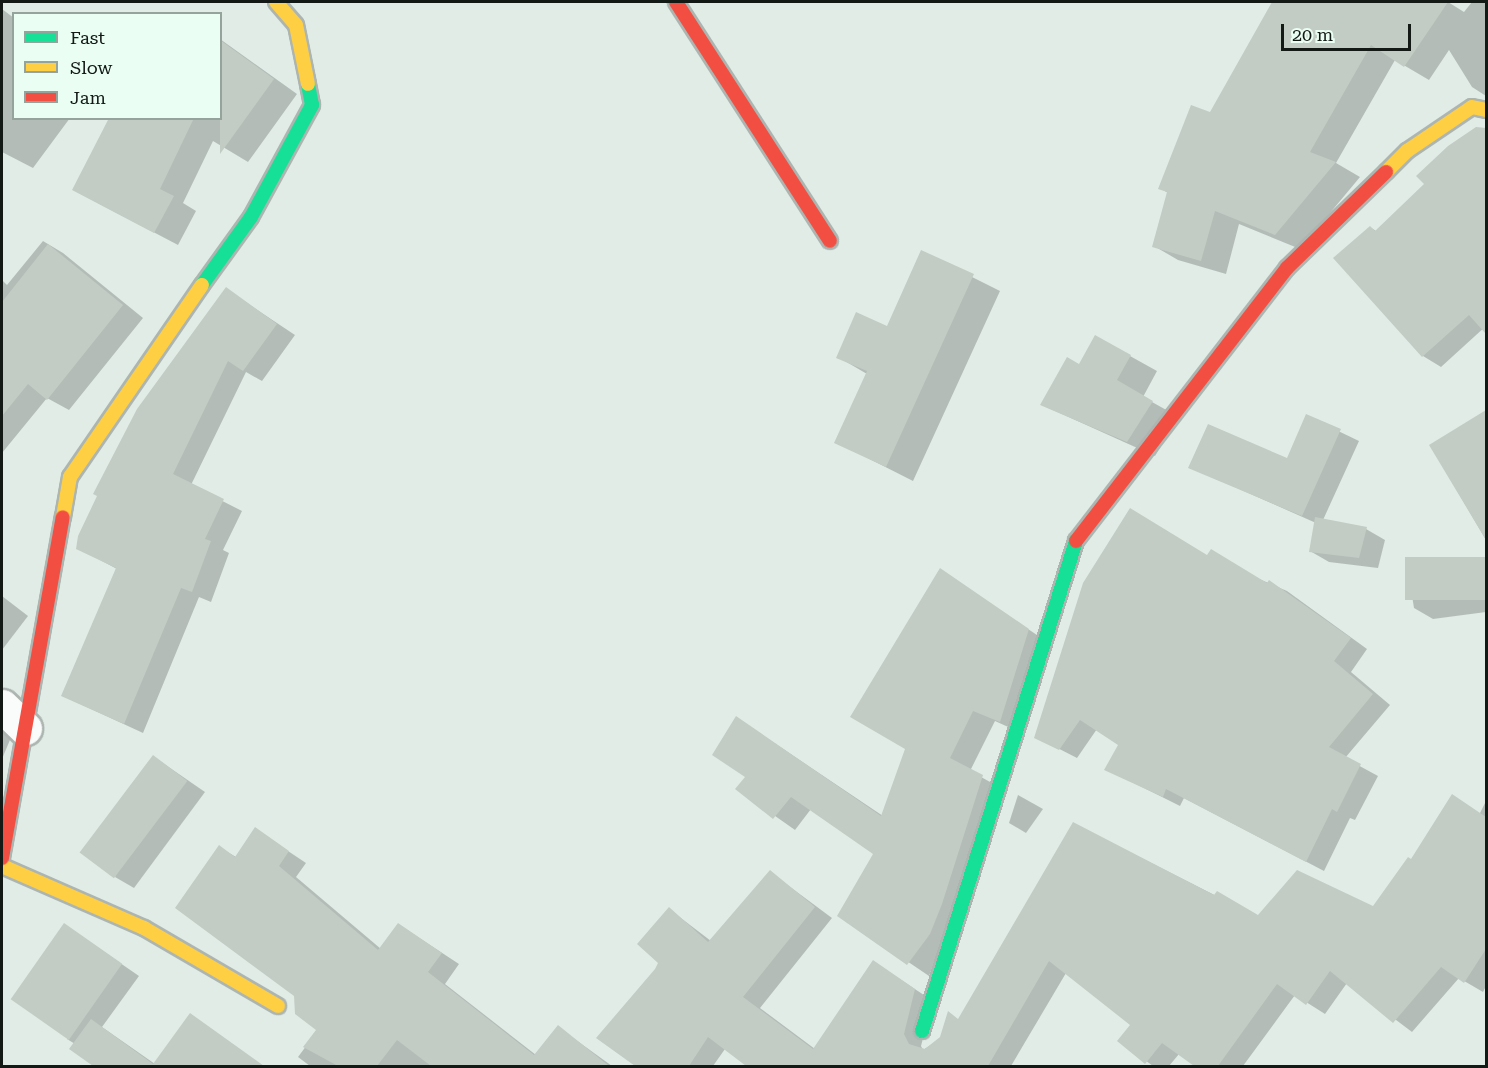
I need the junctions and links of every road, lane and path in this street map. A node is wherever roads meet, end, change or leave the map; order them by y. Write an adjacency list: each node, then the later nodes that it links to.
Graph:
1 (276, 2): 5 (street)
2 (676, 2): 4 (street)
3 (1486, 110): 9 (street)
4 (830, 241)
5 (13, 717): 6 (street)
6 (2, 858)
7 (2, 866): 8 (street)
8 (278, 1006)
9 (922, 1031)

